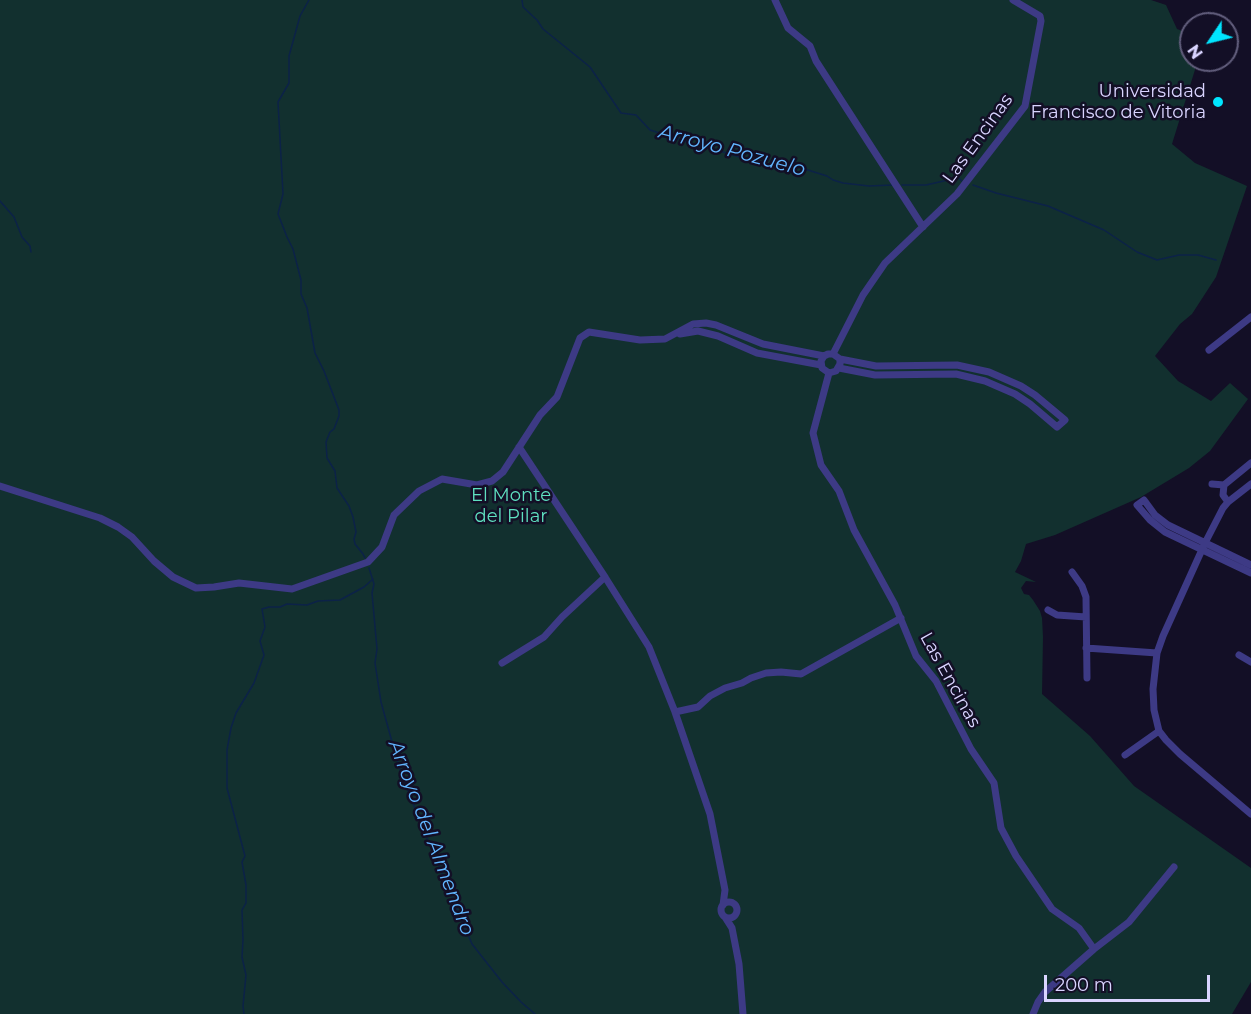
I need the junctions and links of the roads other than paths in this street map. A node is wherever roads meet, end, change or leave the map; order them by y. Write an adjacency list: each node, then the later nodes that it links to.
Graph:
1 (775, 0): 3 (street)
2 (1013, 0): 3 (street, Las Encinas)
3 (923, 227): 7 (street, Las Encinas)
4 (1251, 317): 6 (street)
5 (674, 335): 8 (street); 10 (street); 13 (street)
6 (1209, 350)
7 (833, 354): 8 (street); 9 (street)
8 (824, 356): 10 (street)
9 (840, 359): 11 (street); 11 (street)
10 (821, 365): 12 (street)
11 (839, 368): 12 (street)
12 (829, 373): 27 (street, Las Encinas)
13 (519, 447): 18 (street); 24 (street)
14 (1251, 463): 16 (street)
15 (1212, 484): 16 (street)
16 (1224, 484): 19 (street)
17 (1251, 484): 19 (street)
18 (0, 486)
19 (1228, 502): 20 (street)
20 (1204, 547): 20 (street); 21 (street); 23 (street); 29 (street)
21 (1251, 565)
22 (1072, 572): 26 (street)
23 (1251, 573)
24 (605, 577): 32 (street); 34 (street)
25 (1048, 610): 26 (street)
26 (1086, 617): 28 (street)
27 (901, 618): 34 (street); 45 (street, Las Encinas)
28 (1086, 648): 29 (street); 33 (street)
29 (1157, 654): 35 (street)
30 (1239, 655): 31 (street)
31 (1251, 662)
32 (502, 663)
33 (1087, 678)
34 (675, 712): 39 (street)
35 (1160, 731): 36 (street); 37 (street)
36 (1125, 755)
37 (1251, 814)
38 (1174, 867): 45 (street)
39 (725, 890): 40 (street); 41 (street)
40 (734, 903): 41 (street); 42 (street)
41 (723, 905): 43 (street)
42 (736, 914): 43 (street); 44 (street)
43 (725, 917): 44 (street)
44 (732, 928): 46 (street)
45 (1094, 949): 47 (street)
46 (742, 1014)
47 (1033, 1014)

